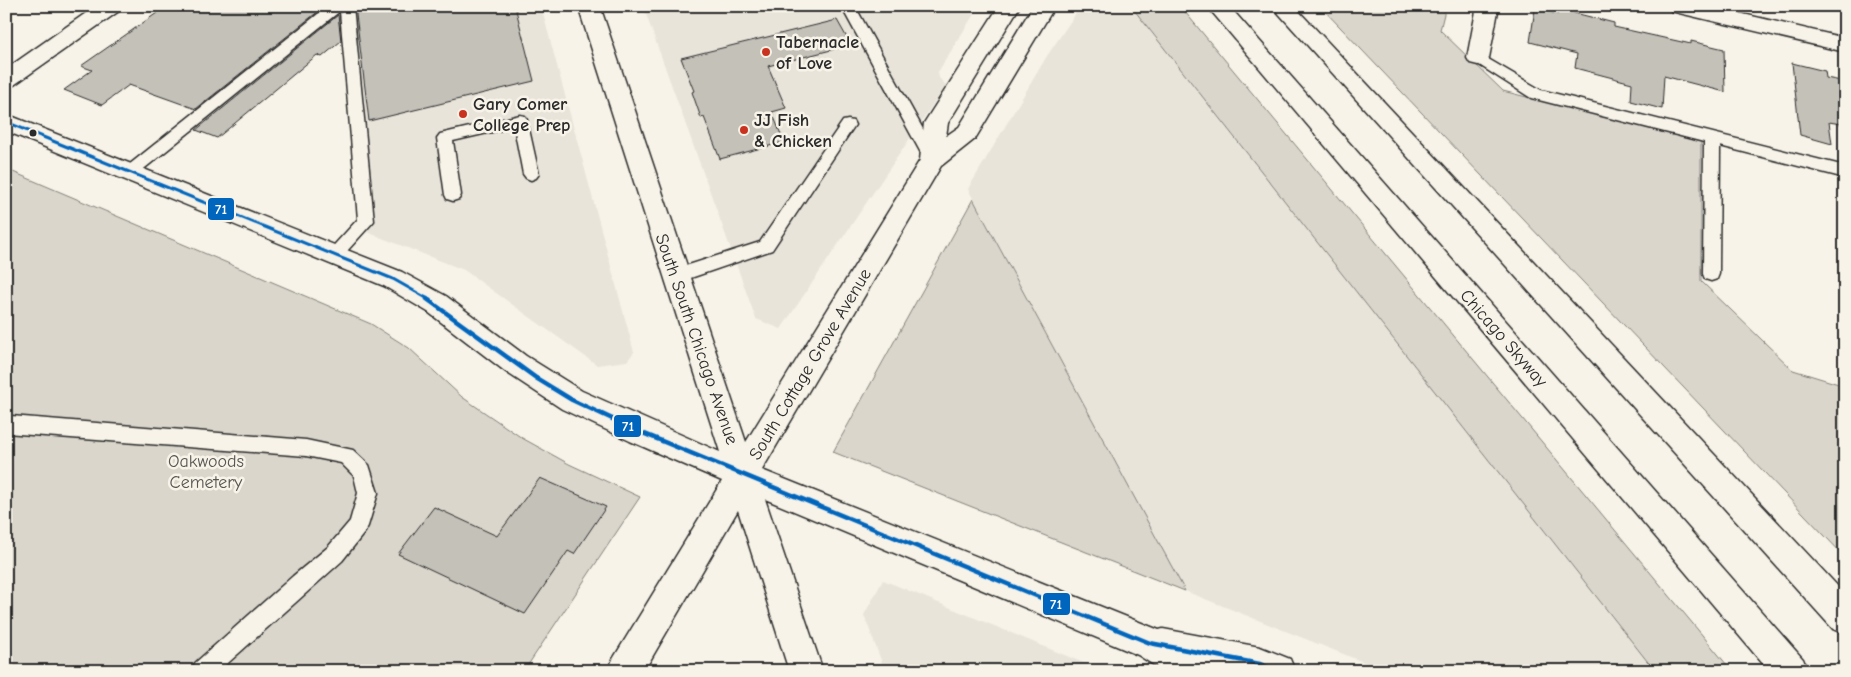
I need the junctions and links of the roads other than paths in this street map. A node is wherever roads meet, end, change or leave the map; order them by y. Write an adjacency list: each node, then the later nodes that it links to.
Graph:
1 (111, 6): 15 (main road)
2 (338, 6): 20 (lane)
3 (346, 6): 24 (lane)
4 (589, 6): 26 (main road, South South Chicago Avenue)
5 (848, 6): 19 (lane)
6 (1010, 6): 19 (main road, South Cottage Grove Avenue)
7 (1044, 6): 19 (main road, South Cottage Grove Avenue)
8 (1217, 6): 36 (main road, Chicago Skyway)
9 (1282, 6): 29 (main road)
10 (1488, 6): 14 (main road)
11 (1679, 6): 12 (main road)
12 (1710, 10): 13 (main road)
13 (1845, 45)
14 (1478, 58): 18 (lane)
15 (6, 80)
16 (6, 122): 20 (main road)
17 (848, 125): 26 (lane)
18 (1712, 138): 21 (lane); 25 (lane)
19 (932, 160): 28 (main road, South Cottage Grove Avenue)
20 (130, 172): 24 (main road)
21 (1845, 172)
22 (531, 174): 23 (lane)
23 (453, 195)
24 (333, 255): 28 (main road)
25 (1711, 274)
26 (676, 276): 28 (main road, South South Chicago Avenue)
27 (8, 423): 31 (lane)
28 (743, 476): 30 (main road); 32 (main road, South Cottage Grove Avenue); 33 (main road, South South Chicago Avenue)
29 (1845, 618)
30 (1150, 643): 34 (main road); 35 (main road)
31 (203, 671)
32 (625, 671)
33 (806, 671)
34 (1192, 671)
35 (1278, 671)
36 (1791, 671)

